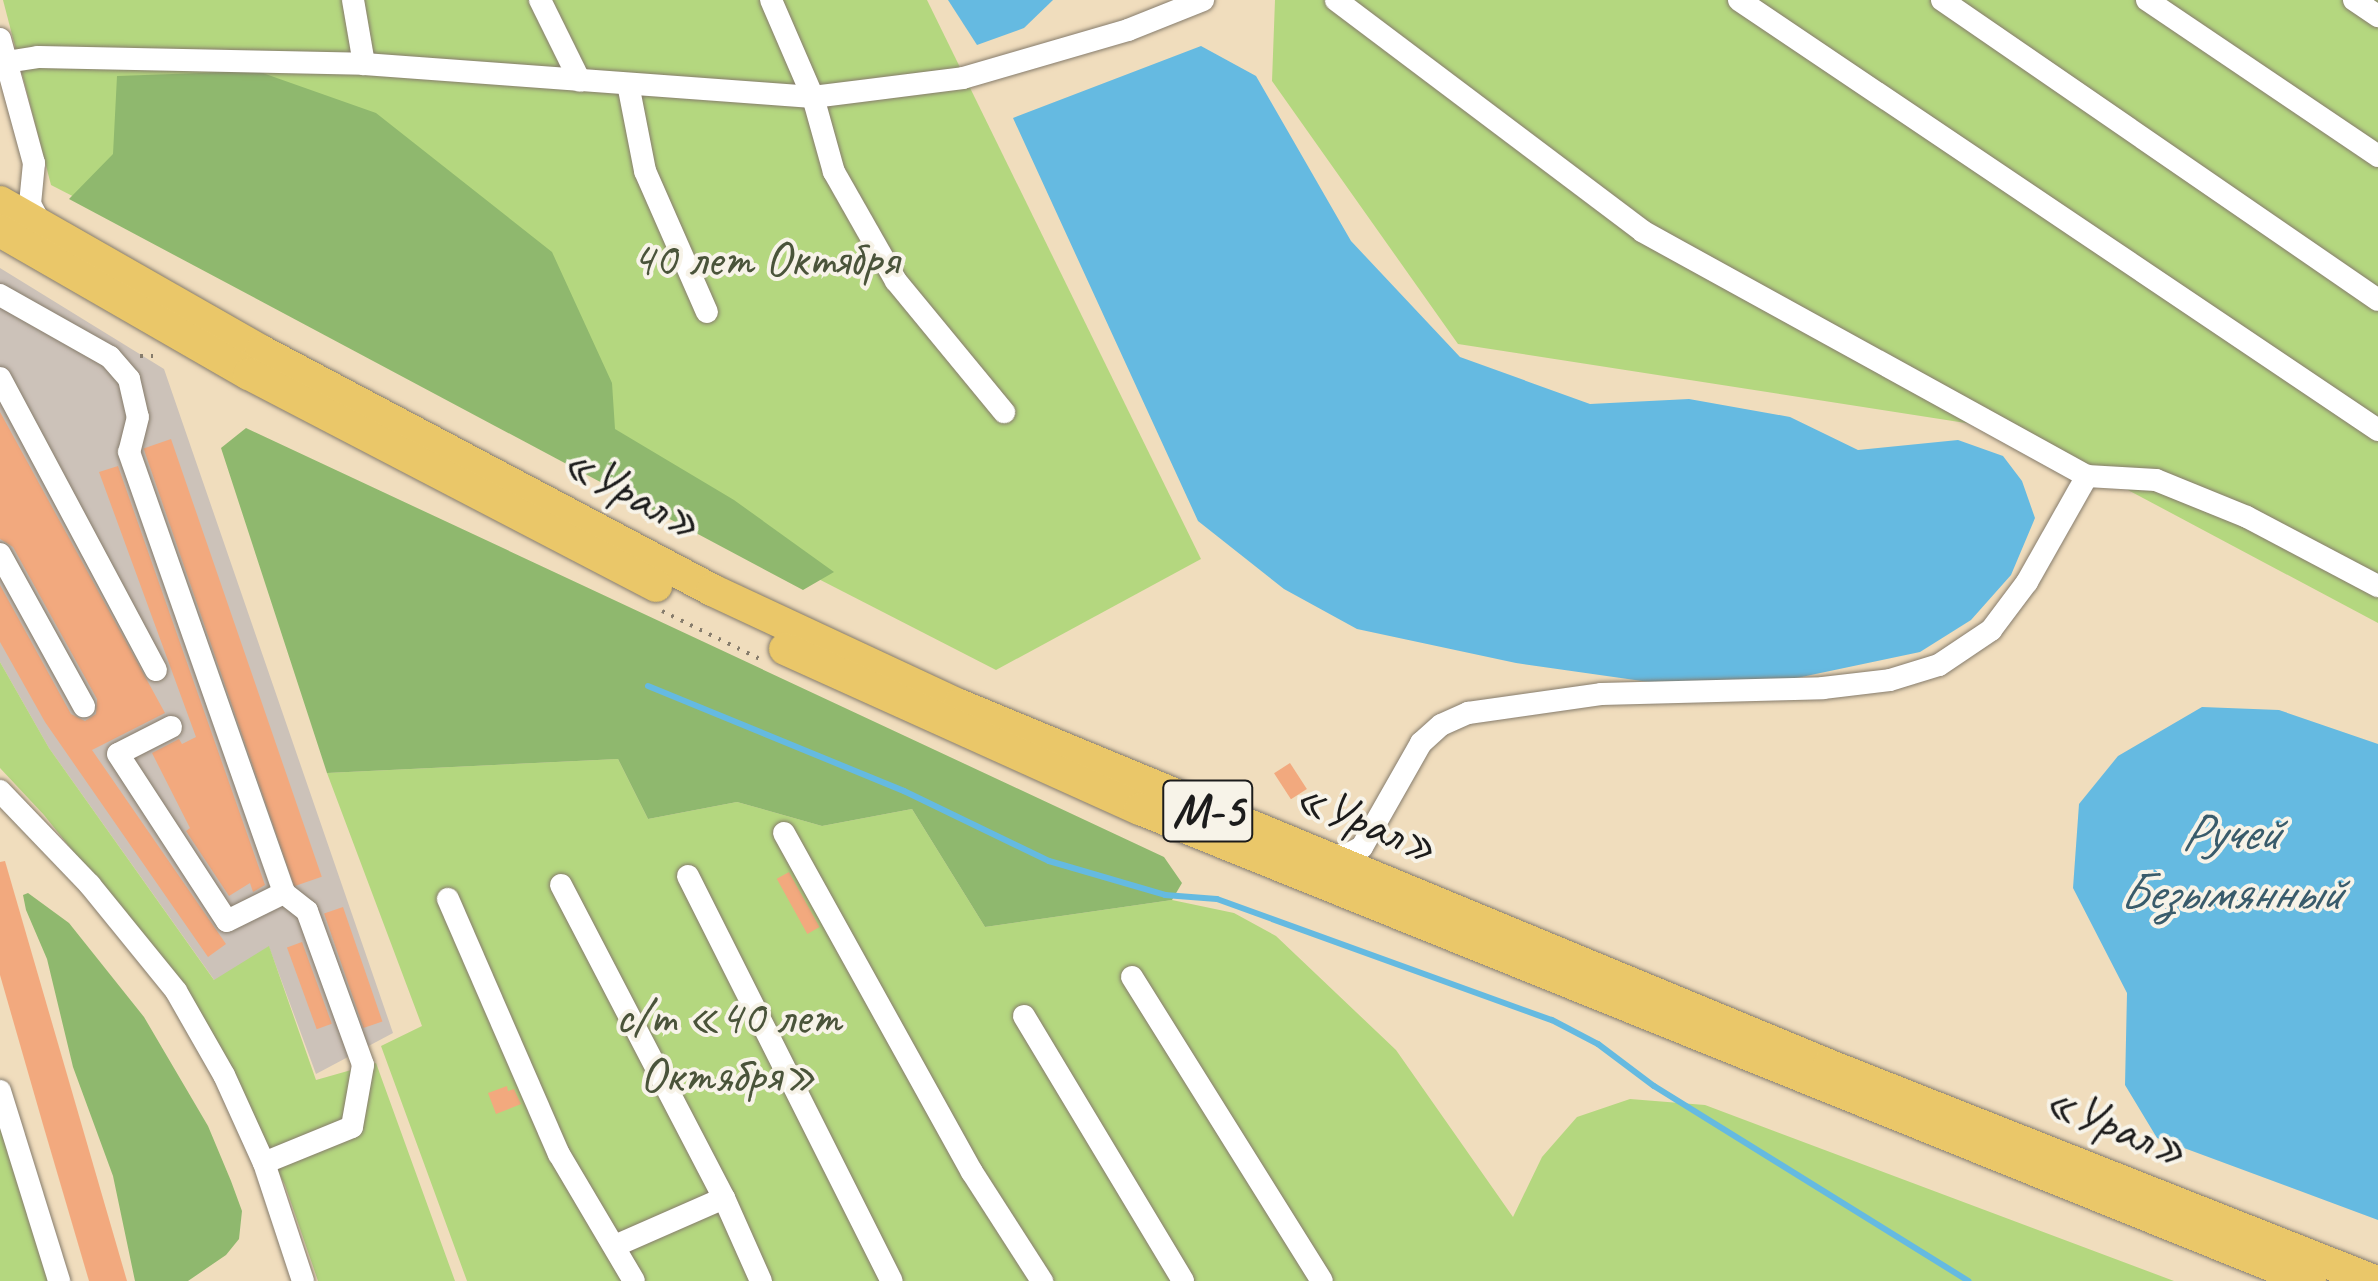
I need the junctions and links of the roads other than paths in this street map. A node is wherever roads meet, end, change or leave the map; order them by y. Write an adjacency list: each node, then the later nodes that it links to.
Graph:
1 (353, 0): 13 (street)
2 (540, 0): 14 (street)
3 (770, 0): 16 (street)
4 (1203, 0): 16 (street)
5 (1336, 0): 29 (street)
6 (1739, 0): 28 (street)
7 (1942, 0): 24 (street)
8 (2147, 0): 17 (street)
9 (2354, 0): 10 (street)
10 (2378, 16)
11 (0, 39): 12 (street)
12 (3, 63): 13 (street); 18 (street)
13 (364, 64): 14 (street)
14 (580, 81): 15 (street)
15 (628, 84): 16 (street); 25 (street)
16 (813, 97): 27 (street)
17 (2378, 156)
18 (34, 178): 19 (street); 20 (street)
19 (0, 200): 20 (highway, М-5)
20 (44, 229): 22 (highway, М-5)
21 (0, 231): 22 (highway, М-5)
22 (77, 263): 38 (highway, «Урал» / М-5); 58 (highway, «Урал» / М-5)
23 (0, 295): 42 (street)
24 (2378, 300)
25 (707, 312)
26 (0, 378): 32 (street)
27 (1004, 412)
28 (2378, 430)
29 (2087, 476): 31 (street); 36 (street)
30 (0, 554): 33 (street)
31 (2378, 586)
32 (156, 670)
33 (84, 706)
34 (170, 727): 42 (street)
35 (0, 791): 47 (street)
36 (1377, 826): 38 (street); 41 (street)
37 (784, 833): 55 (street)
38 (1318, 855): 41 (highway, «Урал» / М-5)
39 (688, 876): 54 (street)
40 (561, 884): 48 (street)
41 (1408, 892): 59 (highway, «Урал» / М-5)
42 (284, 894): 47 (street)
43 (448, 899): 49 (street)
44 (1132, 977): 57 (street)
45 (1024, 1016): 56 (street)
46 (0, 1091): 50 (street)
47 (264, 1162): 51 (street)
48 (724, 1198): 49 (street); 53 (street)
49 (617, 1246): 52 (street)
50 (59, 1281)
51 (303, 1281)
52 (634, 1281)
53 (761, 1281)
54 (892, 1281)
55 (1042, 1281)
56 (1183, 1281)
57 (1322, 1281)
58 (2310, 1281)
59 (2374, 1281)

